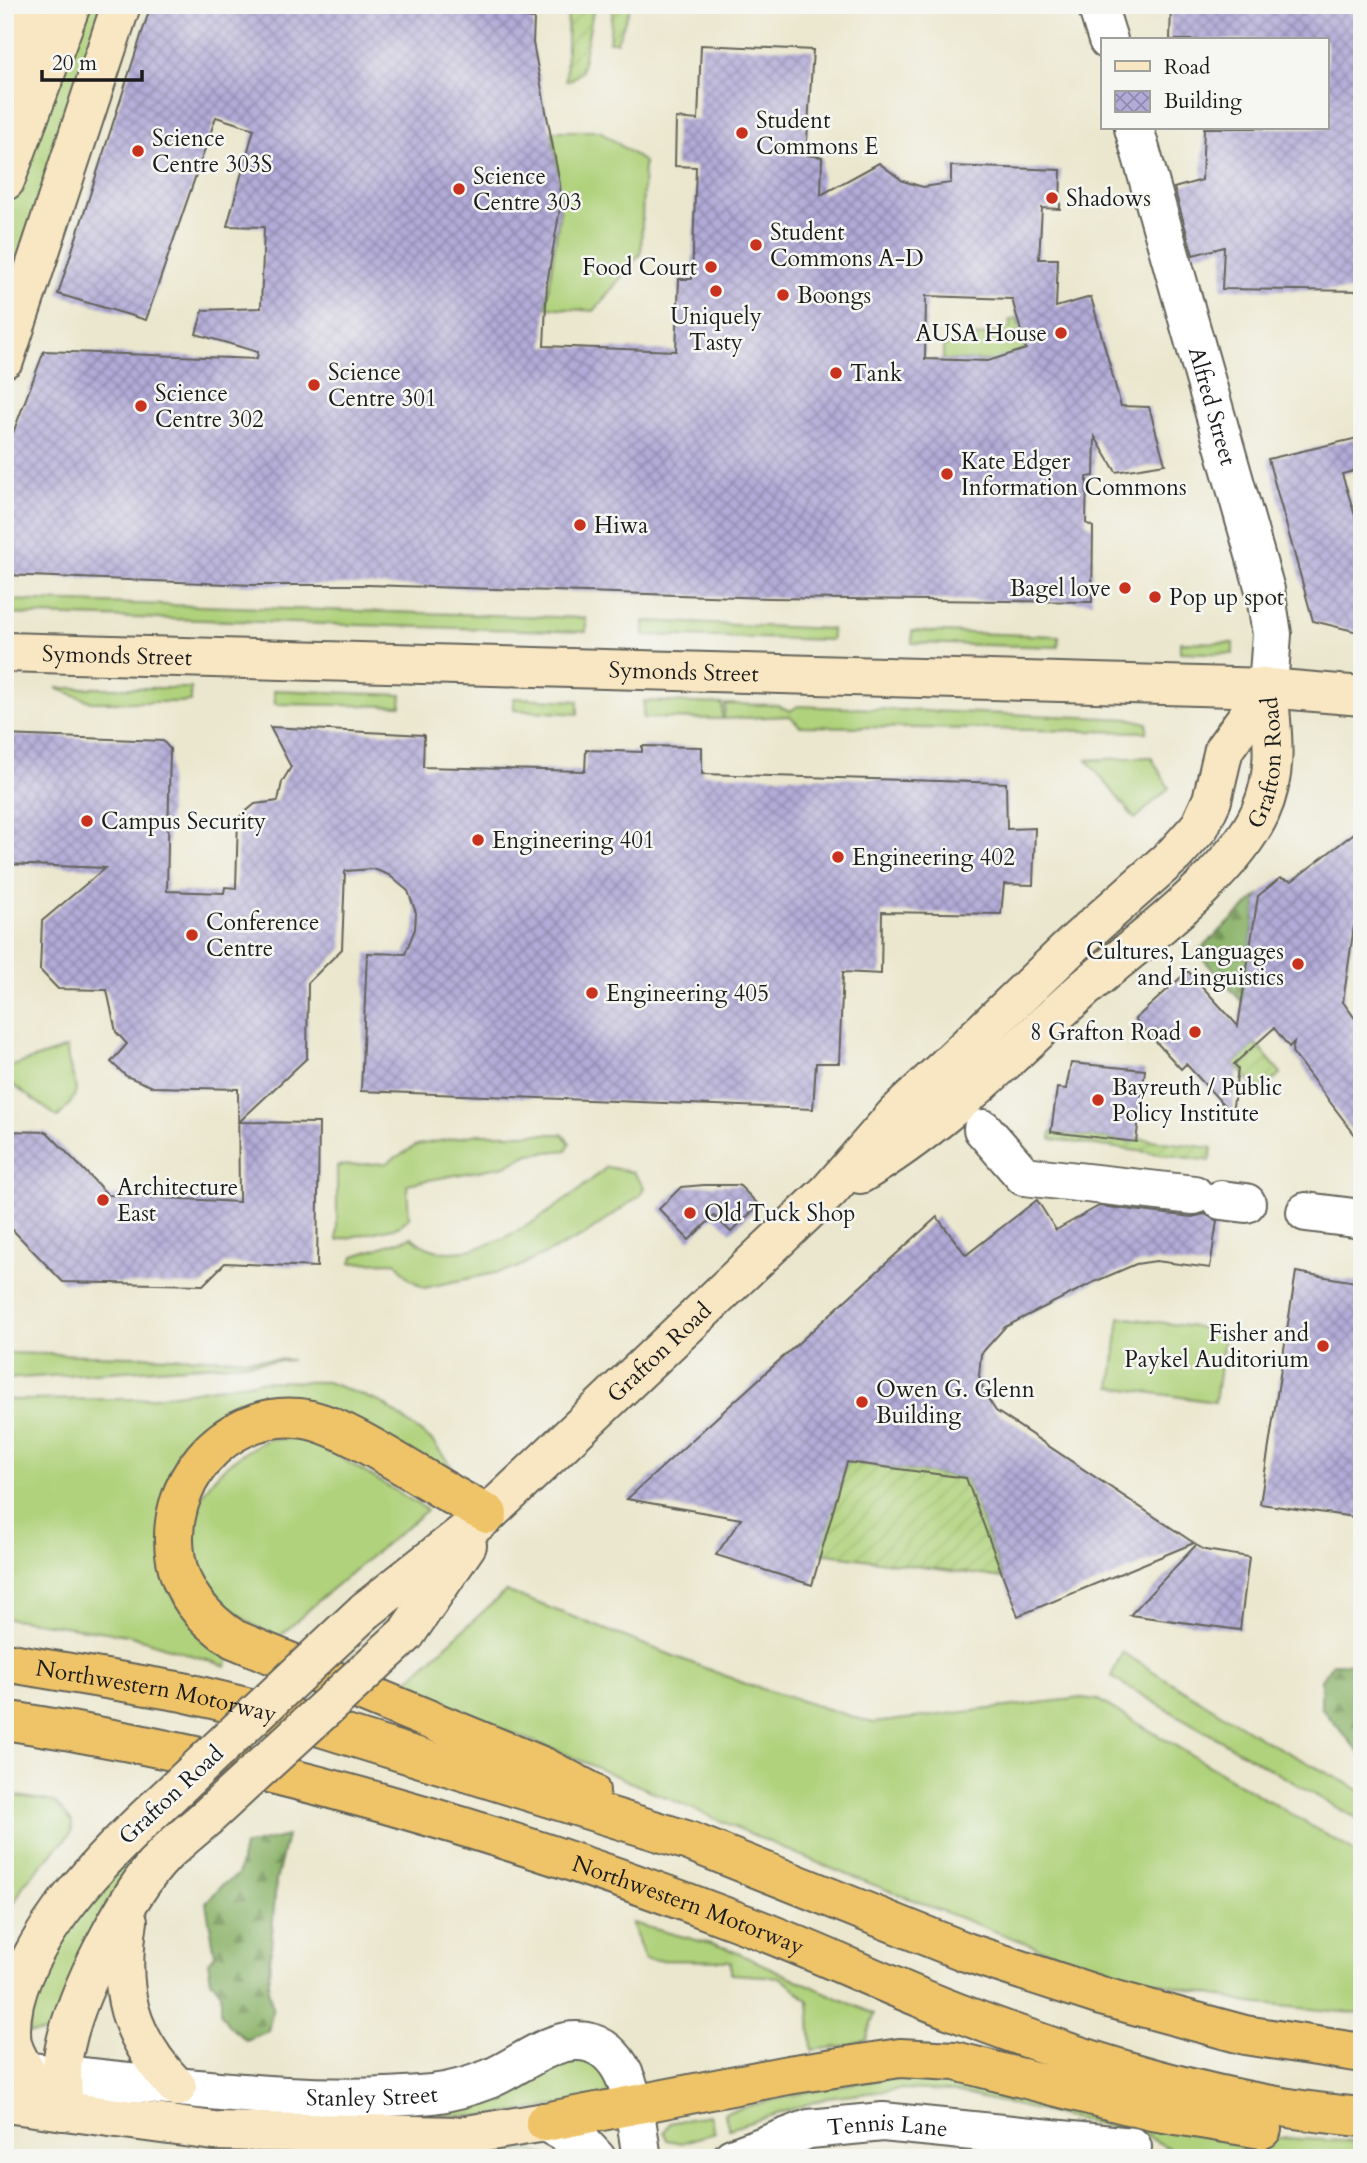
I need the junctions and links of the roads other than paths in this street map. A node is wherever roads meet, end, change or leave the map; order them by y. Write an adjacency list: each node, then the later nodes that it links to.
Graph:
1 (31, 5): 6 (main road)
2 (71, 5): 8 (main road)
3 (121, 5): 9 (main road)
4 (1097, 5): 5 (street)
5 (1107, 38)
6 (5, 87)
7 (1135, 130): 11 (street, Alfred Street)
8 (5, 181)
9 (5, 358)
10 (5, 652): 11 (main road, Symonds Street)
11 (1268, 688): 12 (main road, Symonds Street); 14 (main road, Grafton Road); 14 (main road, Grafton Road)
12 (1362, 696)
13 (983, 1129): 15 (street)
14 (829, 1191): 18 (main road, Grafton Road)
15 (1220, 1199)
16 (1306, 1212): 17 (street)
17 (1362, 1219)
18 (488, 1514): 21 (highway); 22 (main road, Grafton Road, bridge); 23 (main road, Grafton Road, bridge)
19 (5, 1661): 21 (highway, Northwestern Motorway)
20 (5, 1720): 28 (highway, Northwestern Motorway)
21 (689, 1841): 24 (highway, Northwestern Motorway)
22 (131, 1902): 25 (main road, Grafton Road); 26 (main road)
23 (8, 1999): 25 (main road, Grafton Road)
24 (1356, 2051)
25 (32, 2086): 26 (street, Stanley Street); 29 (main road, Stanley Street)
26 (177, 2087): 27 (street, Stanley Street)
27 (633, 2106): 29 (highway); 30 (highway); 33 (street, Stanley Street)
28 (1362, 2117)
29 (545, 2122): 32 (street)
30 (1362, 2131)
31 (1132, 2147): 34 (street, Tennis Lane)
32 (596, 2158)
33 (642, 2158)
34 (732, 2158)

